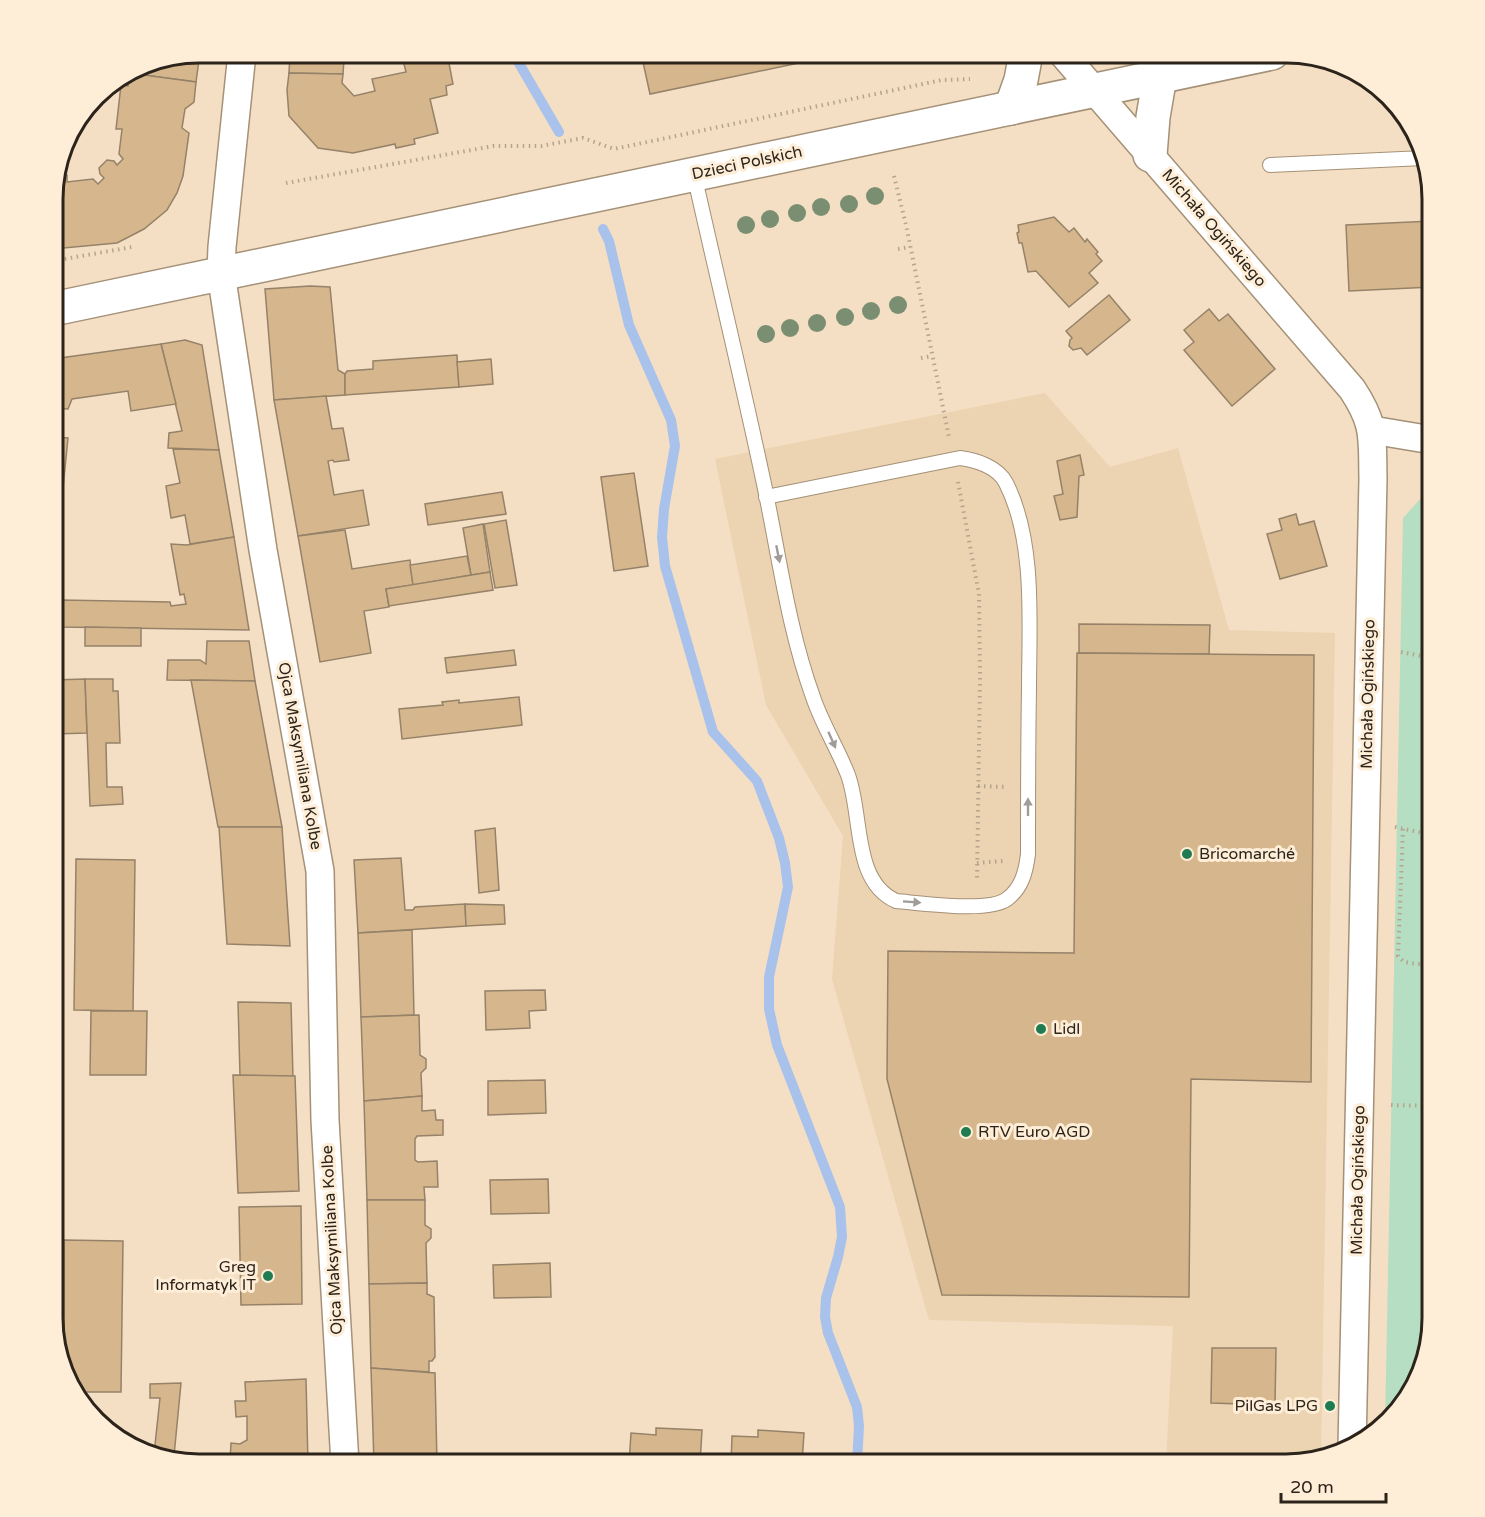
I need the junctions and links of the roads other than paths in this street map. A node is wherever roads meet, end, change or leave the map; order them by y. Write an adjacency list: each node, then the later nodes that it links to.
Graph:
1 (241, 63): 12 (street, Ojca Maksymiliana Kolbe)
2 (1024, 63): 7 (street)
3 (1071, 63): 6 (street, Michała Ogińskiego)
4 (1223, 63): 5 (street, Dzieci Polskich)
5 (1160, 76): 6 (street, Dzieci Polskich); 8 (street)
6 (1095, 90): 7 (street, Dzieci Polskich); 8 (street, Michała Ogińskiego)
7 (1011, 108): 11 (street, Dzieci Polskich)
8 (1150, 155): 14 (street, Michała Ogińskiego)
9 (1415, 158): 10 (lane)
10 (1270, 165)
11 (694, 174): 12 (street, Dzieci Polskich); 16 (lane)
12 (221, 273): 13 (street, Dzieci Polskich); 18 (street, Ojca Maksymiliana Kolbe)
13 (63, 307)
14 (1372, 430): 15 (street); 17 (street, Michała Ogińskiego)
15 (1422, 438)
16 (766, 497): 16 (lane, one-way to 16)
17 (1352, 1436)
18 (344, 1454)

